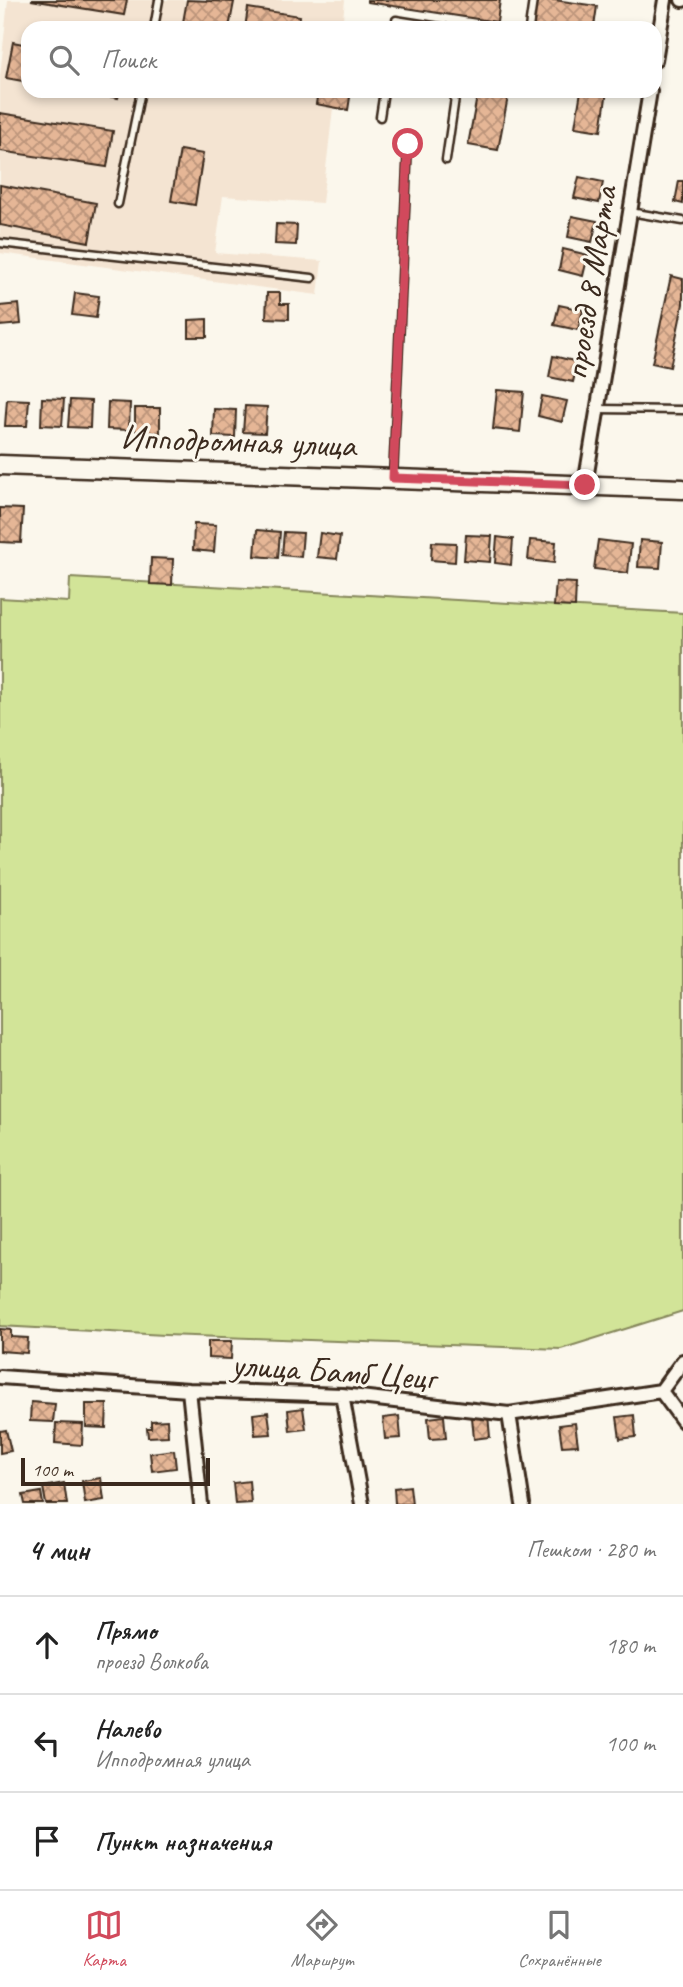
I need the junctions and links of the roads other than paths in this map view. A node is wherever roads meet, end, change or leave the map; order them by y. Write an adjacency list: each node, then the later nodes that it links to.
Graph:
1 (159, 0): 4 (lane)
2 (533, 0): 5 (lane)
3 (665, 0): 6 (street)
4 (155, 21)
5 (530, 21)
6 (662, 21)
7 (140, 98): 14 (lane)
8 (383, 98): 11 (lane)
9 (455, 98): 13 (lane)
10 (649, 98): 15 (street, проезд 8 Марта)
11 (380, 117)
12 (408, 144): 22 (lane)
13 (446, 160)
14 (118, 204)
15 (630, 212): 16 (lane); 19 (street, проезд 8 Марта)
16 (683, 221)
17 (0, 243): 18 (lane)
18 (312, 278)
19 (597, 409): 20 (lane); 23 (street, проезд 8 Марта)
20 (683, 410)
21 (0, 465): 22 (main road, Ипподромная улица)
22 (393, 478): 23 (main road, Ипподромная улица)
23 (585, 485): 24 (main road, Ипподромная улица)
24 (683, 489)
25 (683, 1361): 28 (street)
26 (0, 1377): 27 (street, улица Бамб Цецг)
27 (189, 1390): 29 (street, улица Бамб Цецг); 32 (street)
28 (661, 1391): 30 (street, улица Бамб Цецг); 31 (street)
29 (342, 1395): 30 (street, улица Бамб Цецг); 33 (street)
30 (509, 1414): 34 (street)
31 (683, 1421)
32 (201, 1504)
33 (362, 1504)
34 (523, 1504)

